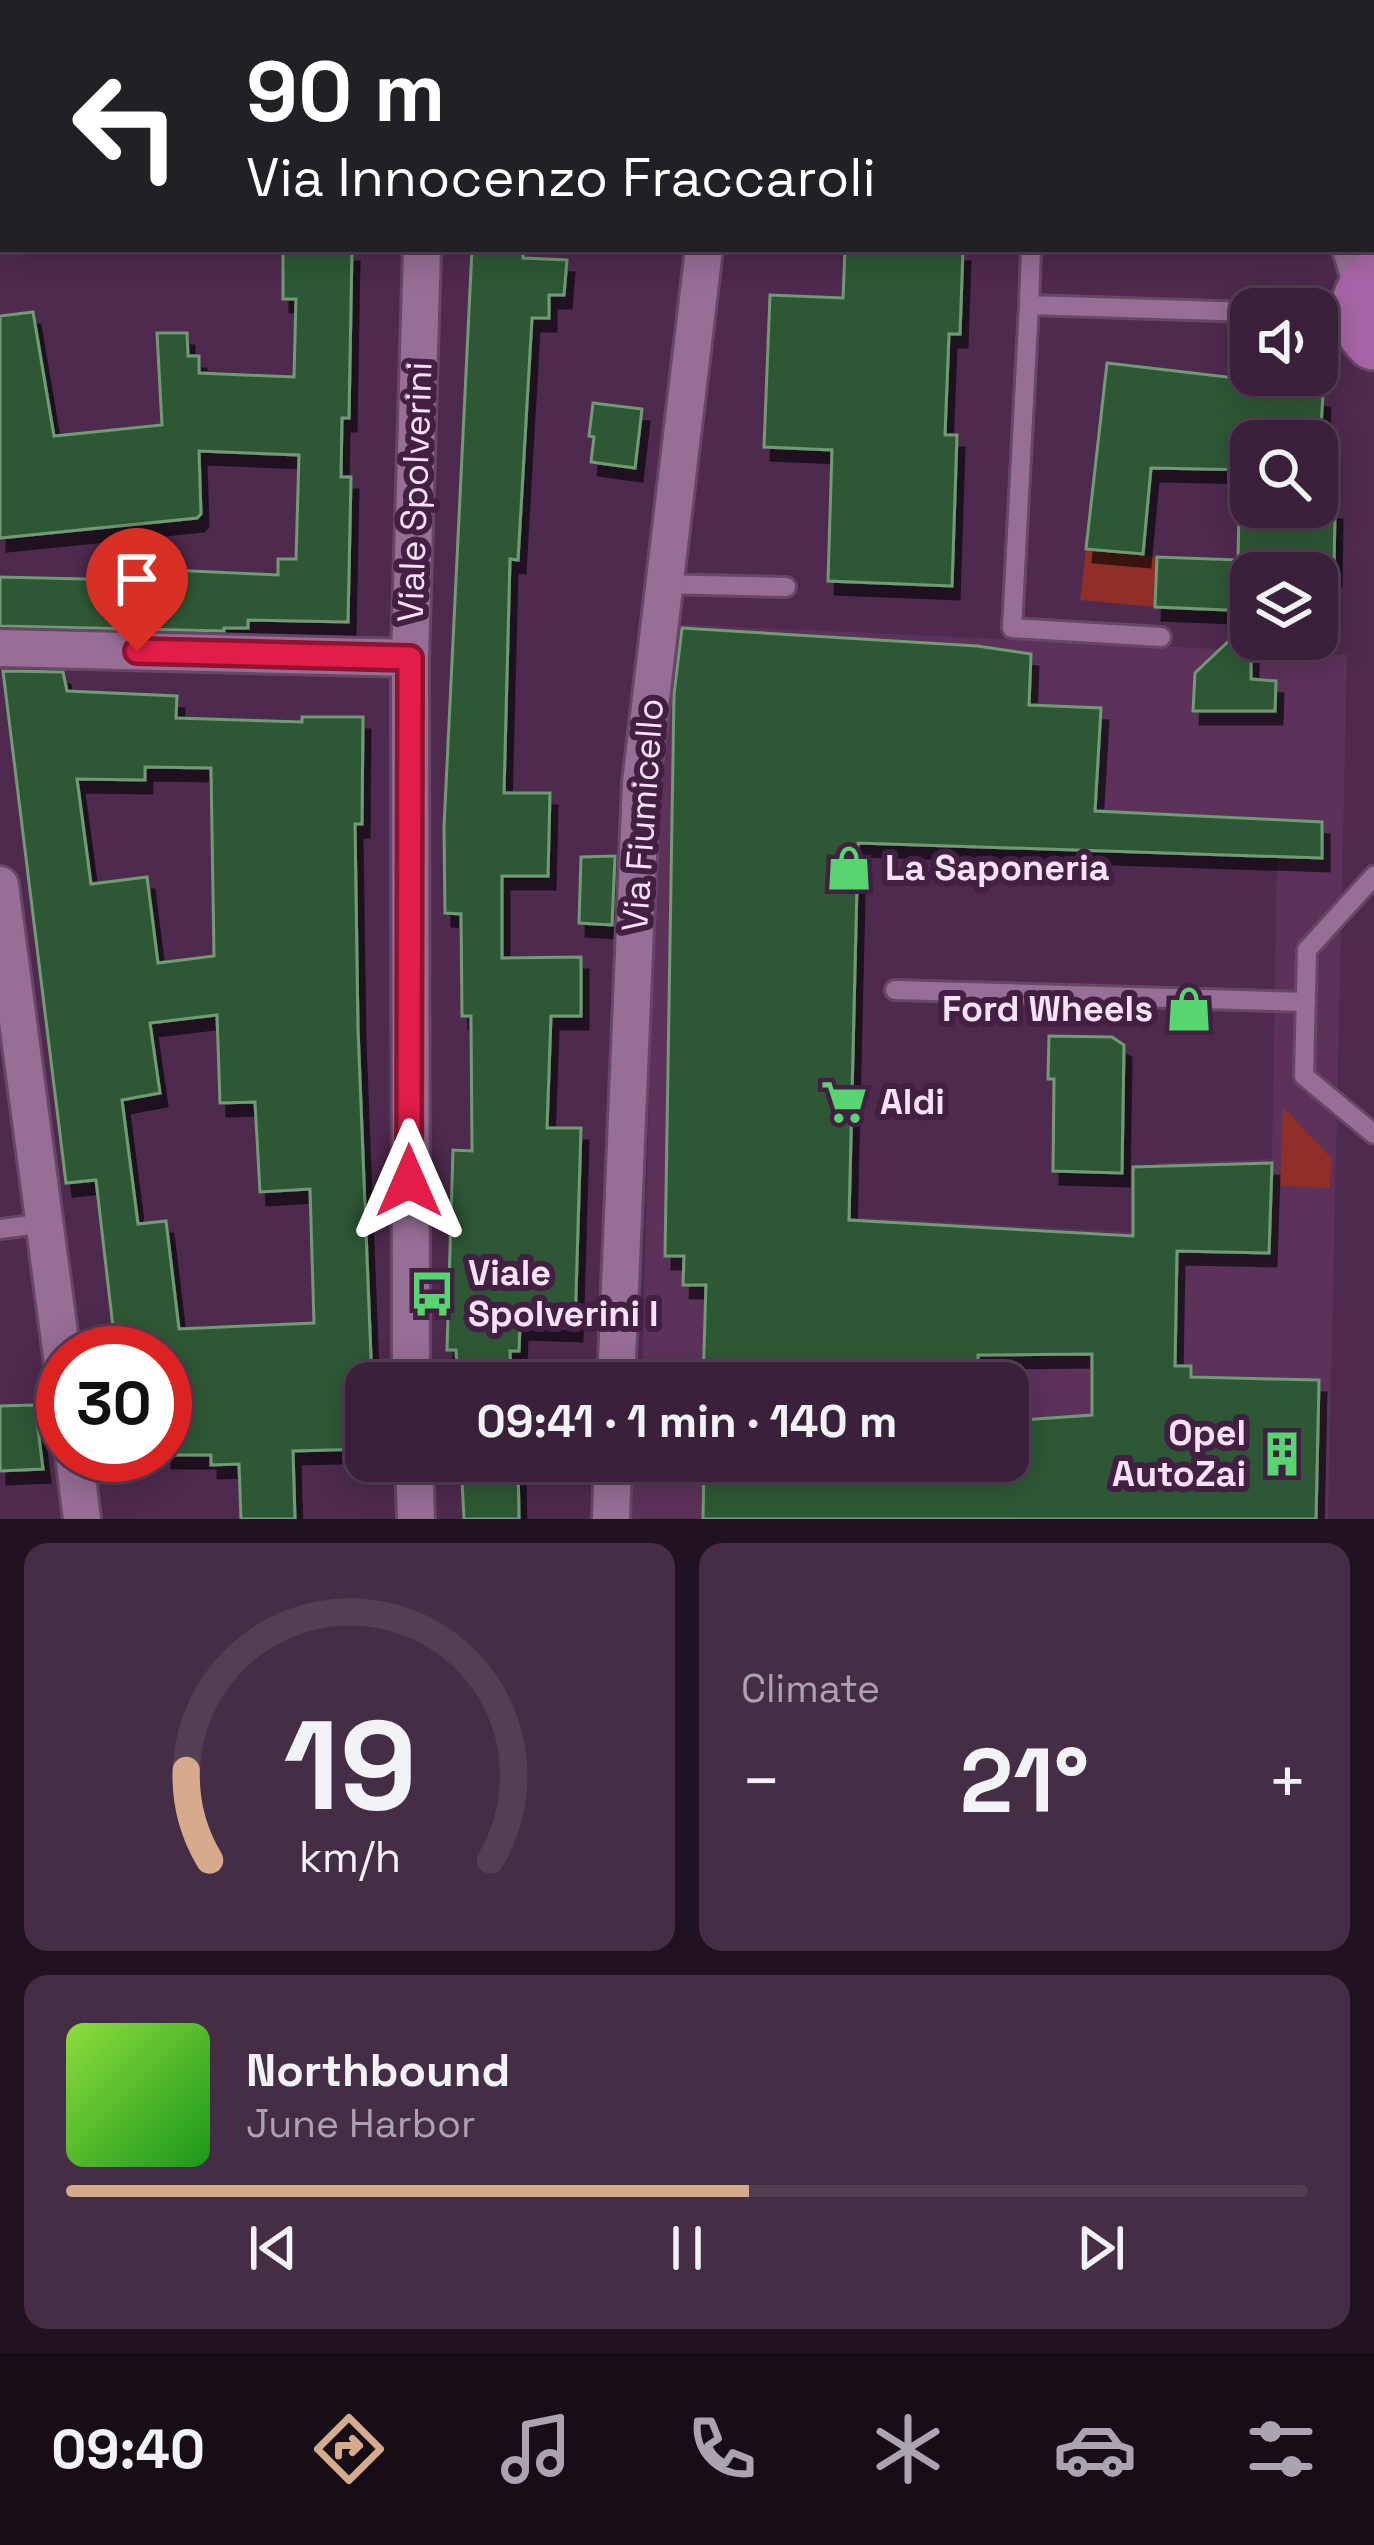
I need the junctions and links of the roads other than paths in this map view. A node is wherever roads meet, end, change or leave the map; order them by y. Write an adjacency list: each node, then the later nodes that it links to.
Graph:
1 (422, 252): 10 (street, Viale Spolverini)
2 (704, 252): 6 (street, Via Fiumicello)
3 (1031, 252): 4 (lane)
4 (1029, 305): 5 (lane); 8 (lane)
5 (1230, 311)
6 (662, 584): 7 (lane); 20 (street, Via Fiumicello)
7 (786, 587)
8 (1162, 637)
9 (0, 648): 10 (street)
10 (410, 658): 19 (street, Viale Spolverini)
11 (1374, 876): 14 (lane)
12 (0, 885): 16 (street)
13 (895, 990): 14 (lane)
14 (1306, 1002): 15 (lane)
15 (1374, 1134)
16 (46, 1223): 17 (lane); 18 (street)
17 (0, 1229)
18 (58, 1326)
19 (411, 1362)
20 (617, 1362)
21 (77, 1482): 24 (street)
22 (415, 1482): 25 (street)
23 (612, 1482): 26 (street)
24 (82, 1519)
25 (416, 1519)
26 (611, 1519)

